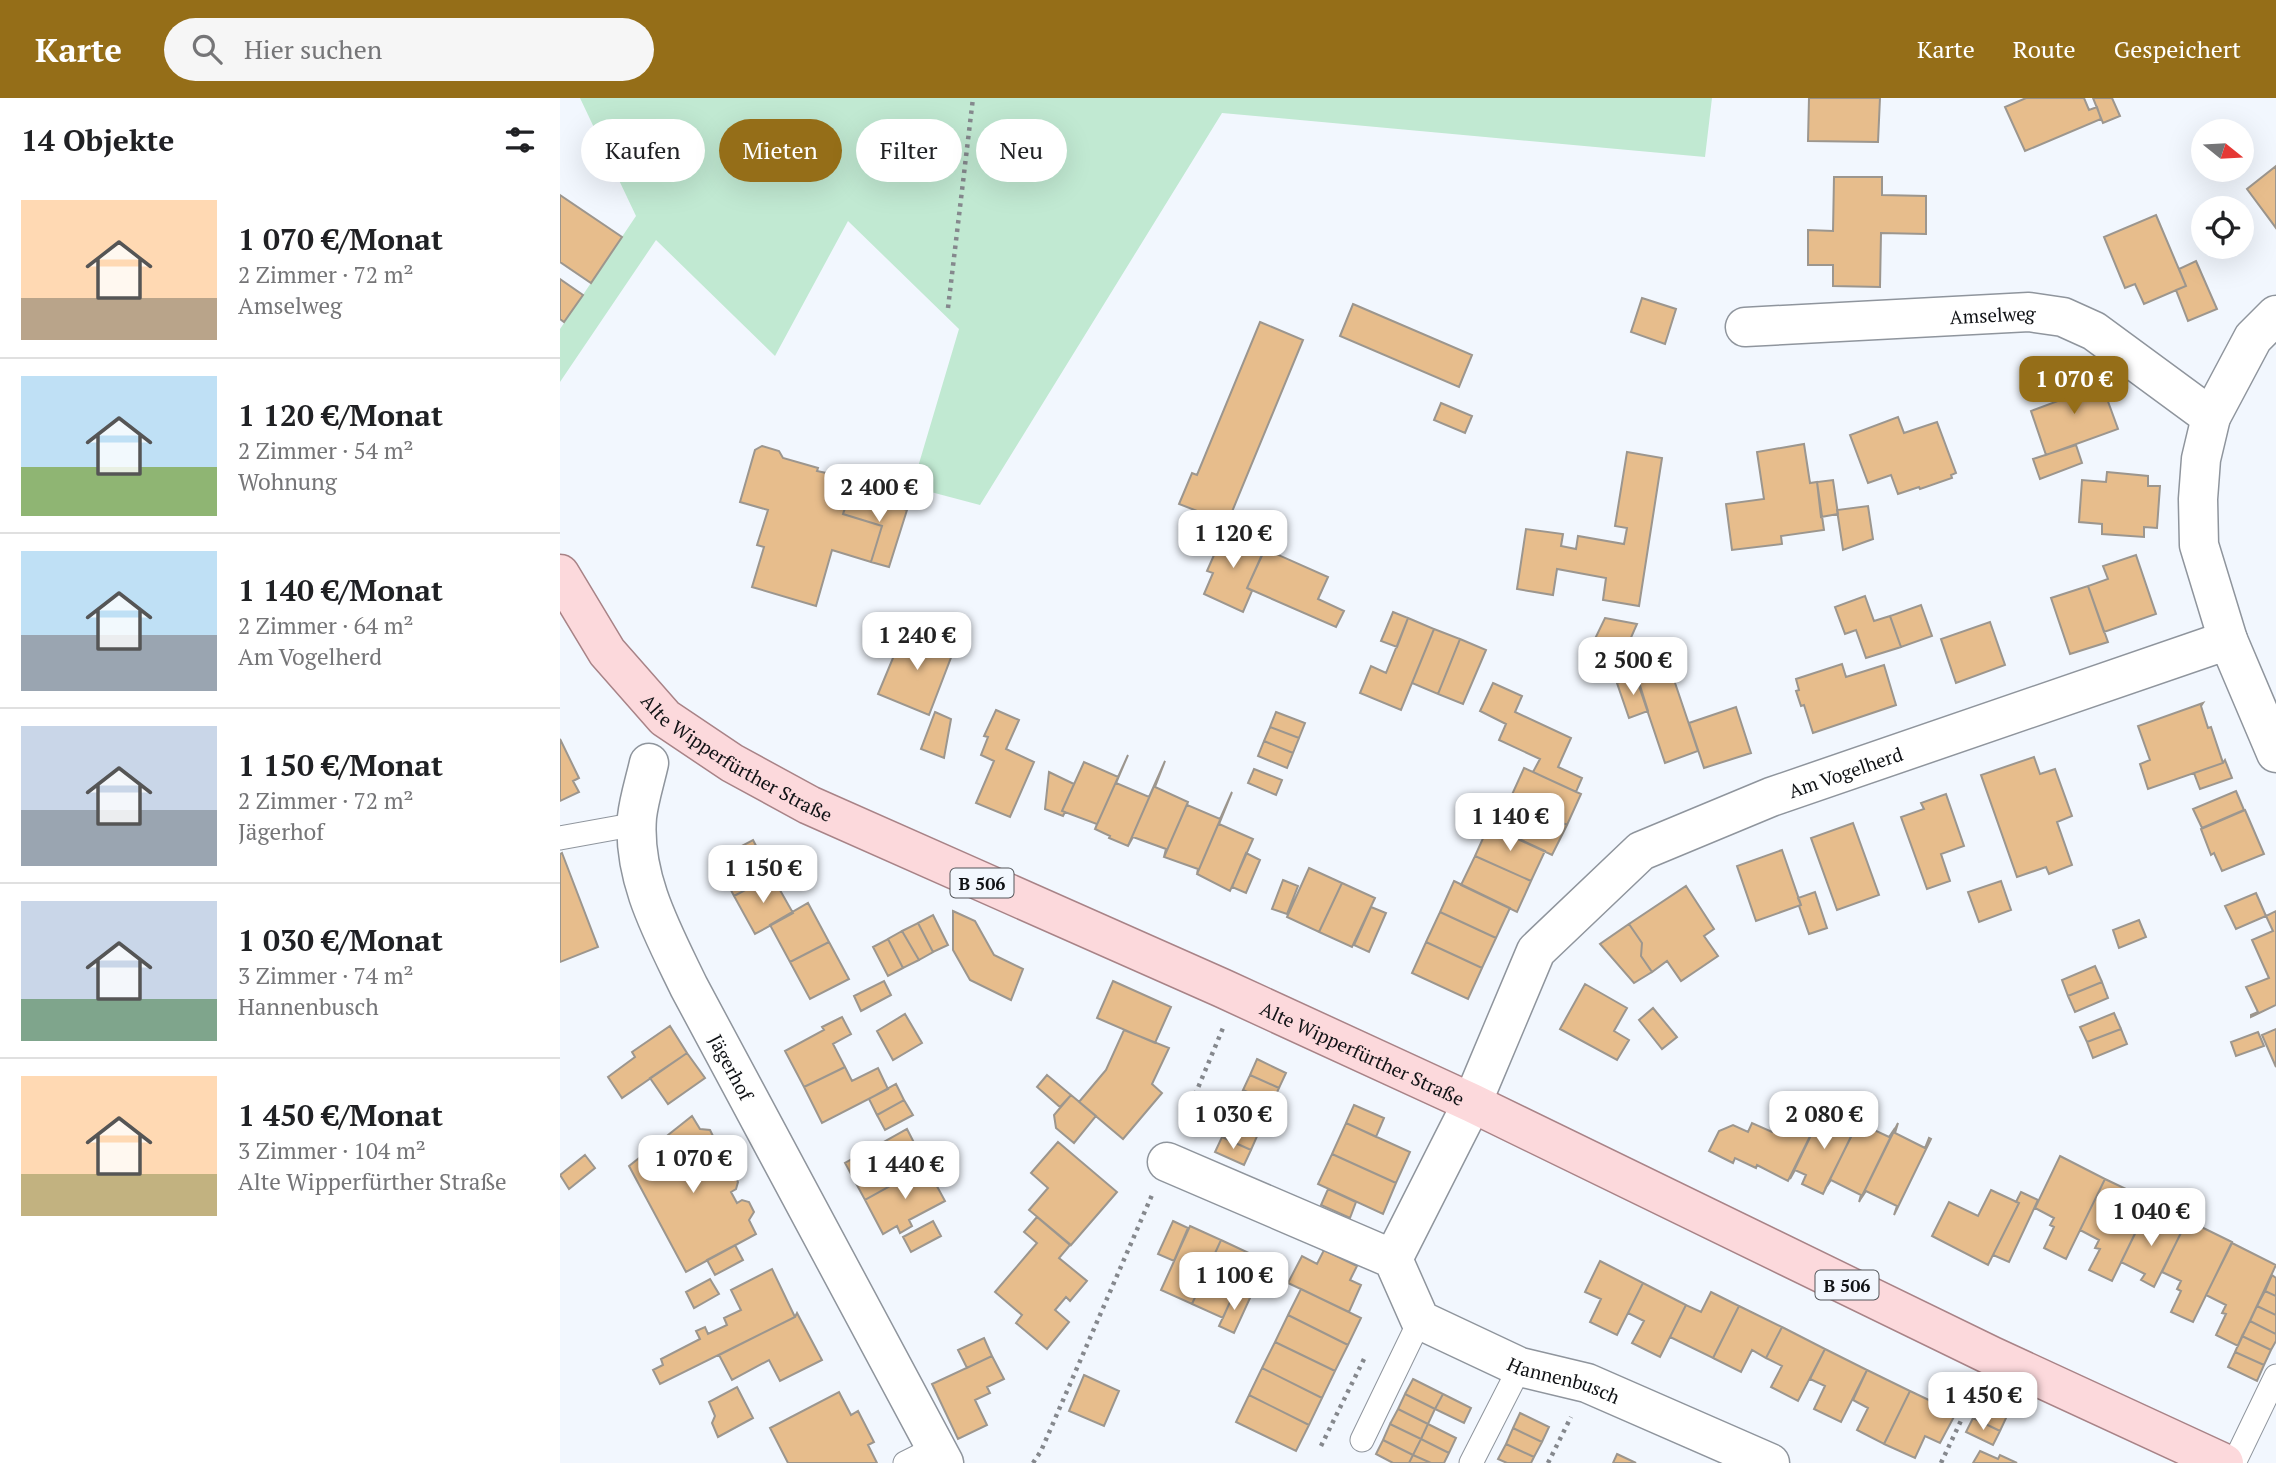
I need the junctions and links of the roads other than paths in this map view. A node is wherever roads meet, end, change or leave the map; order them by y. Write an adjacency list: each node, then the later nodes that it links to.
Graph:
1 (2276, 315): 3 (street)
2 (1745, 327): 3 (street, Amselweg)
3 (2211, 417): 5 (street)
4 (560, 574): 10 (main road, Alte Wipperfürther Straße / B 506)
5 (2228, 640): 6 (street); 10 (street, Am Vogelherd)
6 (2276, 753)
7 (649, 763): 8 (street, Jägerhof)
8 (638, 824): 9 (lane); 17 (street, Jägerhof)
9 (560, 838)
10 (1472, 1103): 12 (street); 20 (main road, Alte Wipperfürther Straße / B 506)
11 (1167, 1162): 12 (street)
12 (1393, 1259): 13 (street)
13 (1420, 1320): 14 (street, Hannenbusch); 16 (lane)
14 (1520, 1367): 18 (lane); 19 (street, Hannenbusch)
15 (2273, 1391): 21 (lane)
16 (1362, 1440)
17 (929, 1458)
18 (1471, 1463)
19 (1770, 1463)
20 (2224, 1463)
21 (2234, 1463)

